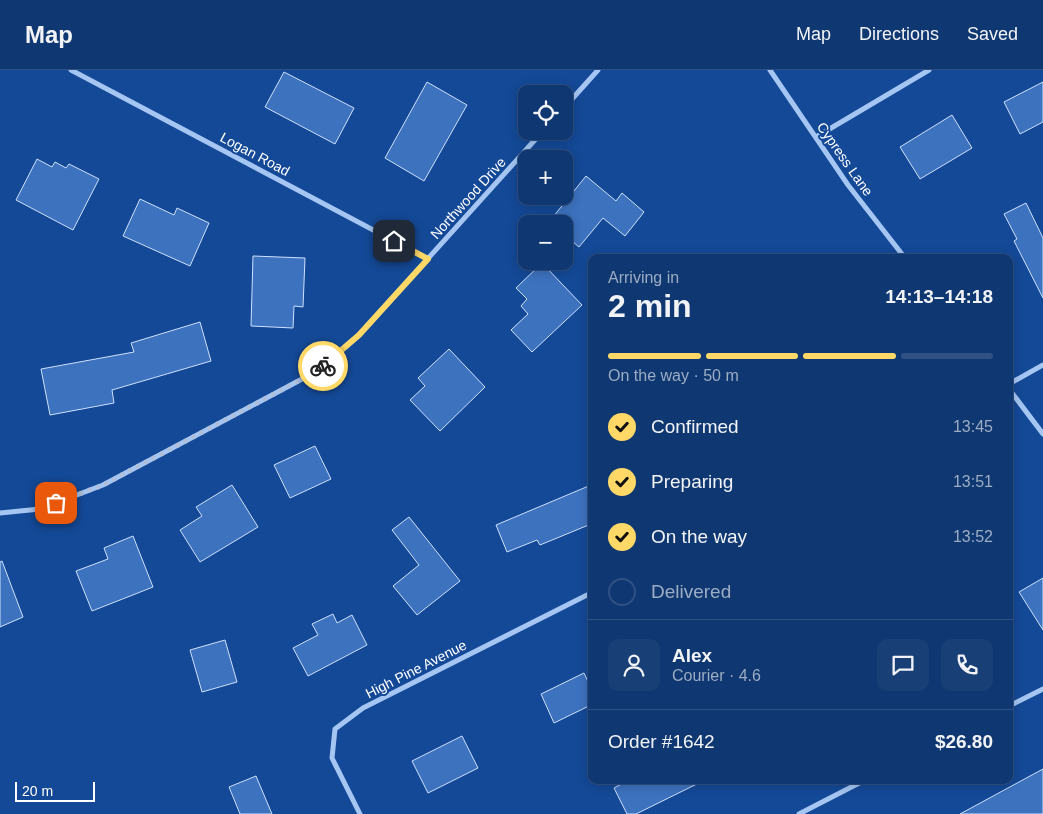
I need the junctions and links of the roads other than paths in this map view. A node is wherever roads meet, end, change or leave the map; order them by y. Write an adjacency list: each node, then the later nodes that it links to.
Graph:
1 (71, 70): 9 (street, Logan Road)
2 (598, 70): 5 (street)
3 (770, 70): 6 (street, Cypress Lane)
4 (929, 70): 6 (street)
5 (573, 98)
6 (816, 137): 8 (street, Cypress Lane)
7 (535, 140): 9 (street, Northwood Drive)
8 (902, 254)
9 (428, 259): 14 (street, Northwood Drive)
10 (1043, 365): 11 (street)
11 (1013, 382)
12 (1013, 394): 13 (street)
13 (1043, 434)
14 (0, 513)
15 (588, 595): 19 (street, High Pine Avenue)
16 (1043, 689): 17 (street)
17 (1013, 704)
18 (857, 784): 20 (street)
19 (360, 814)
20 (799, 814)

